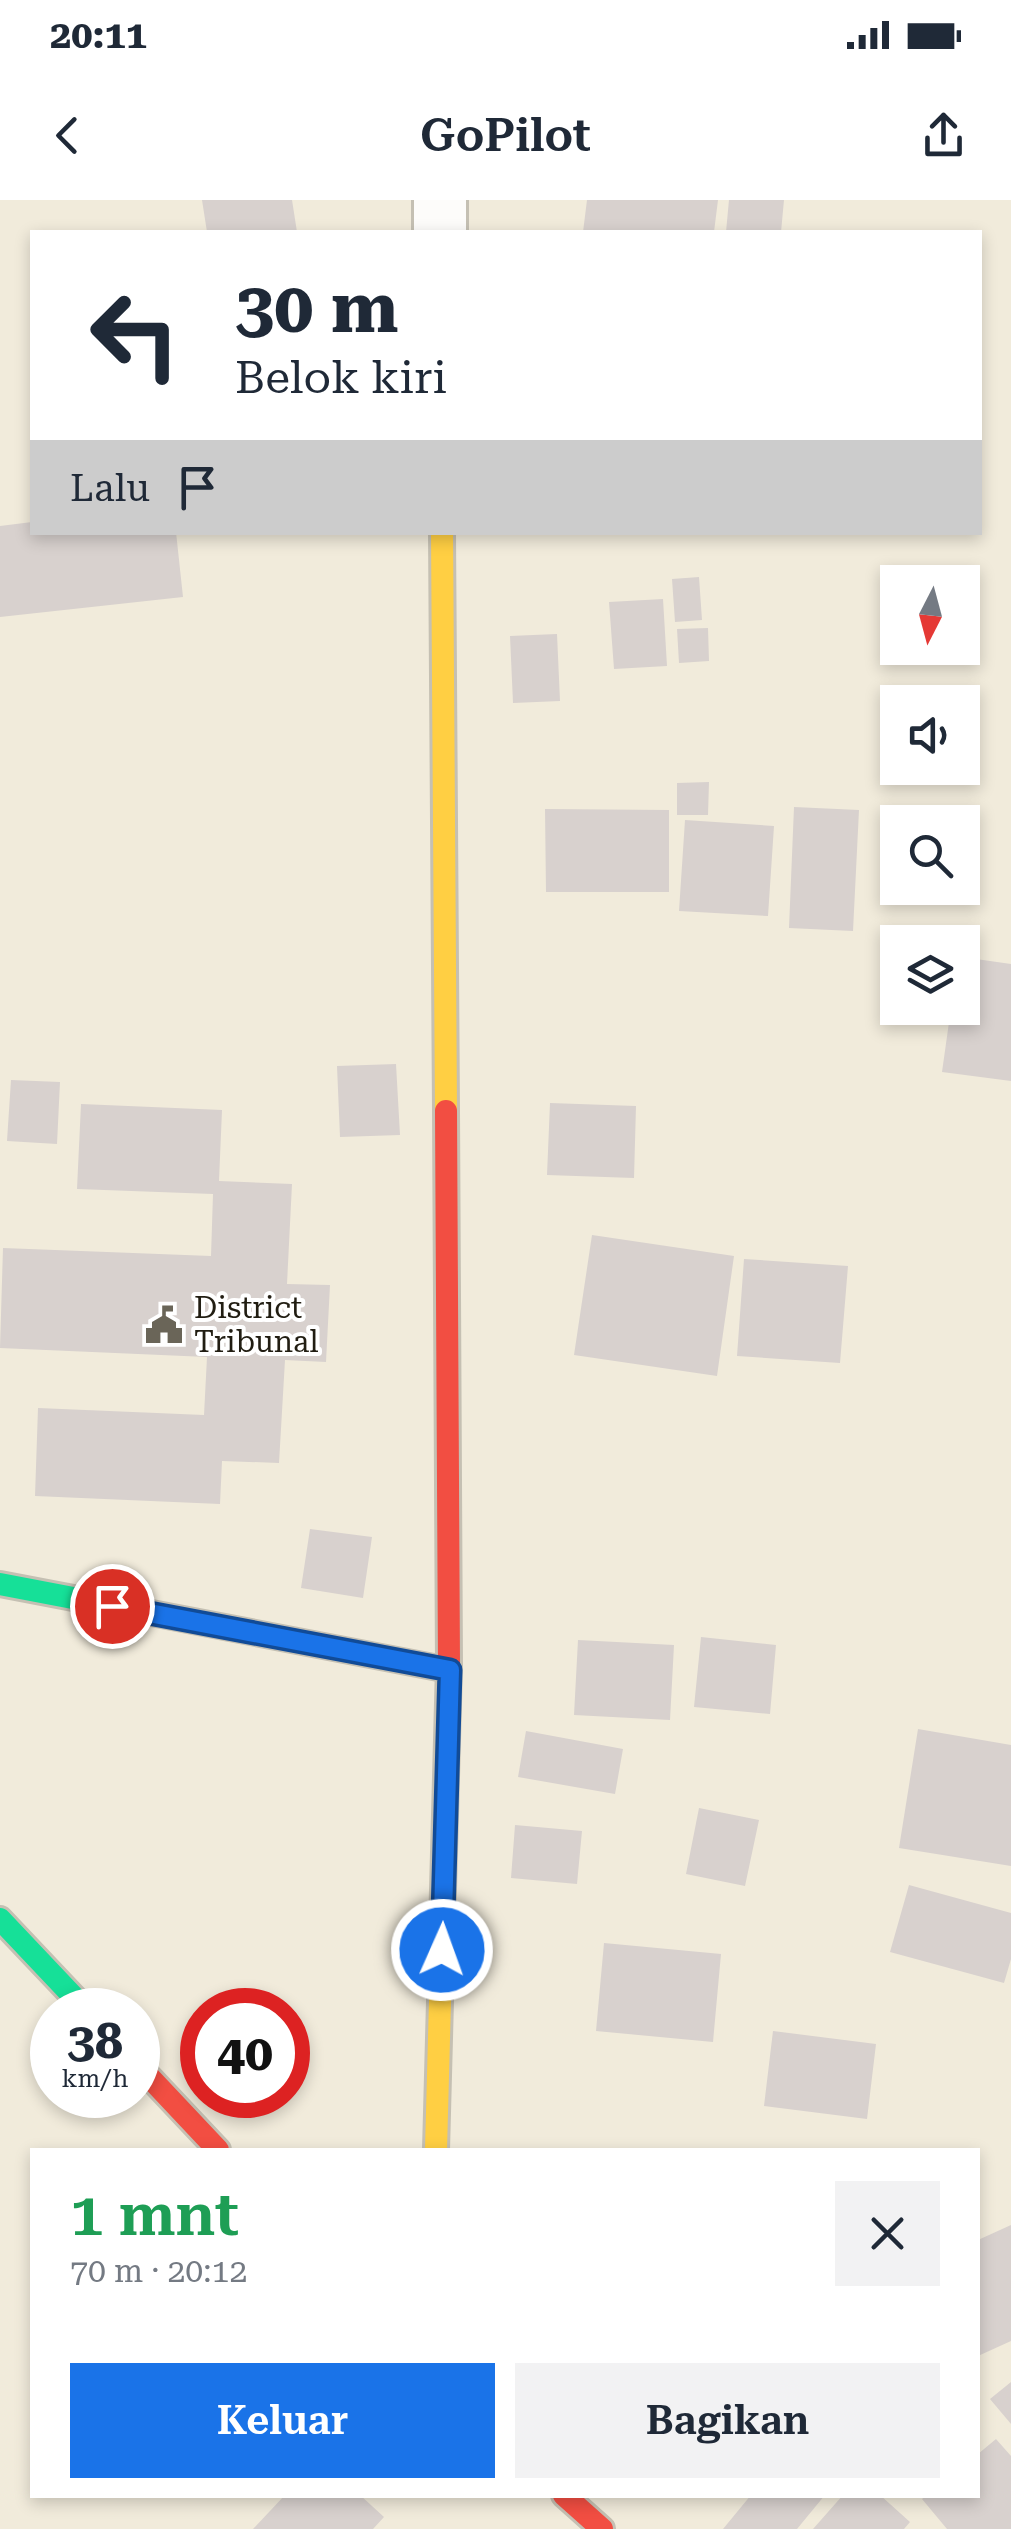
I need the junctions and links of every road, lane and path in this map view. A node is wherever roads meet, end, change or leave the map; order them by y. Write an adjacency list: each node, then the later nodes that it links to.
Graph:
1 (440, 200): 2 (street)
2 (440, 230)
3 (442, 535): 5 (street)
4 (0, 1584): 5 (street)
5 (450, 1670): 10 (street)
6 (0, 1919): 7 (street)
7 (65, 1988)
8 (160, 2088): 9 (street)
9 (216, 2148)
10 (436, 2148)
11 (567, 2498): 12 (street)
12 (602, 2529)

